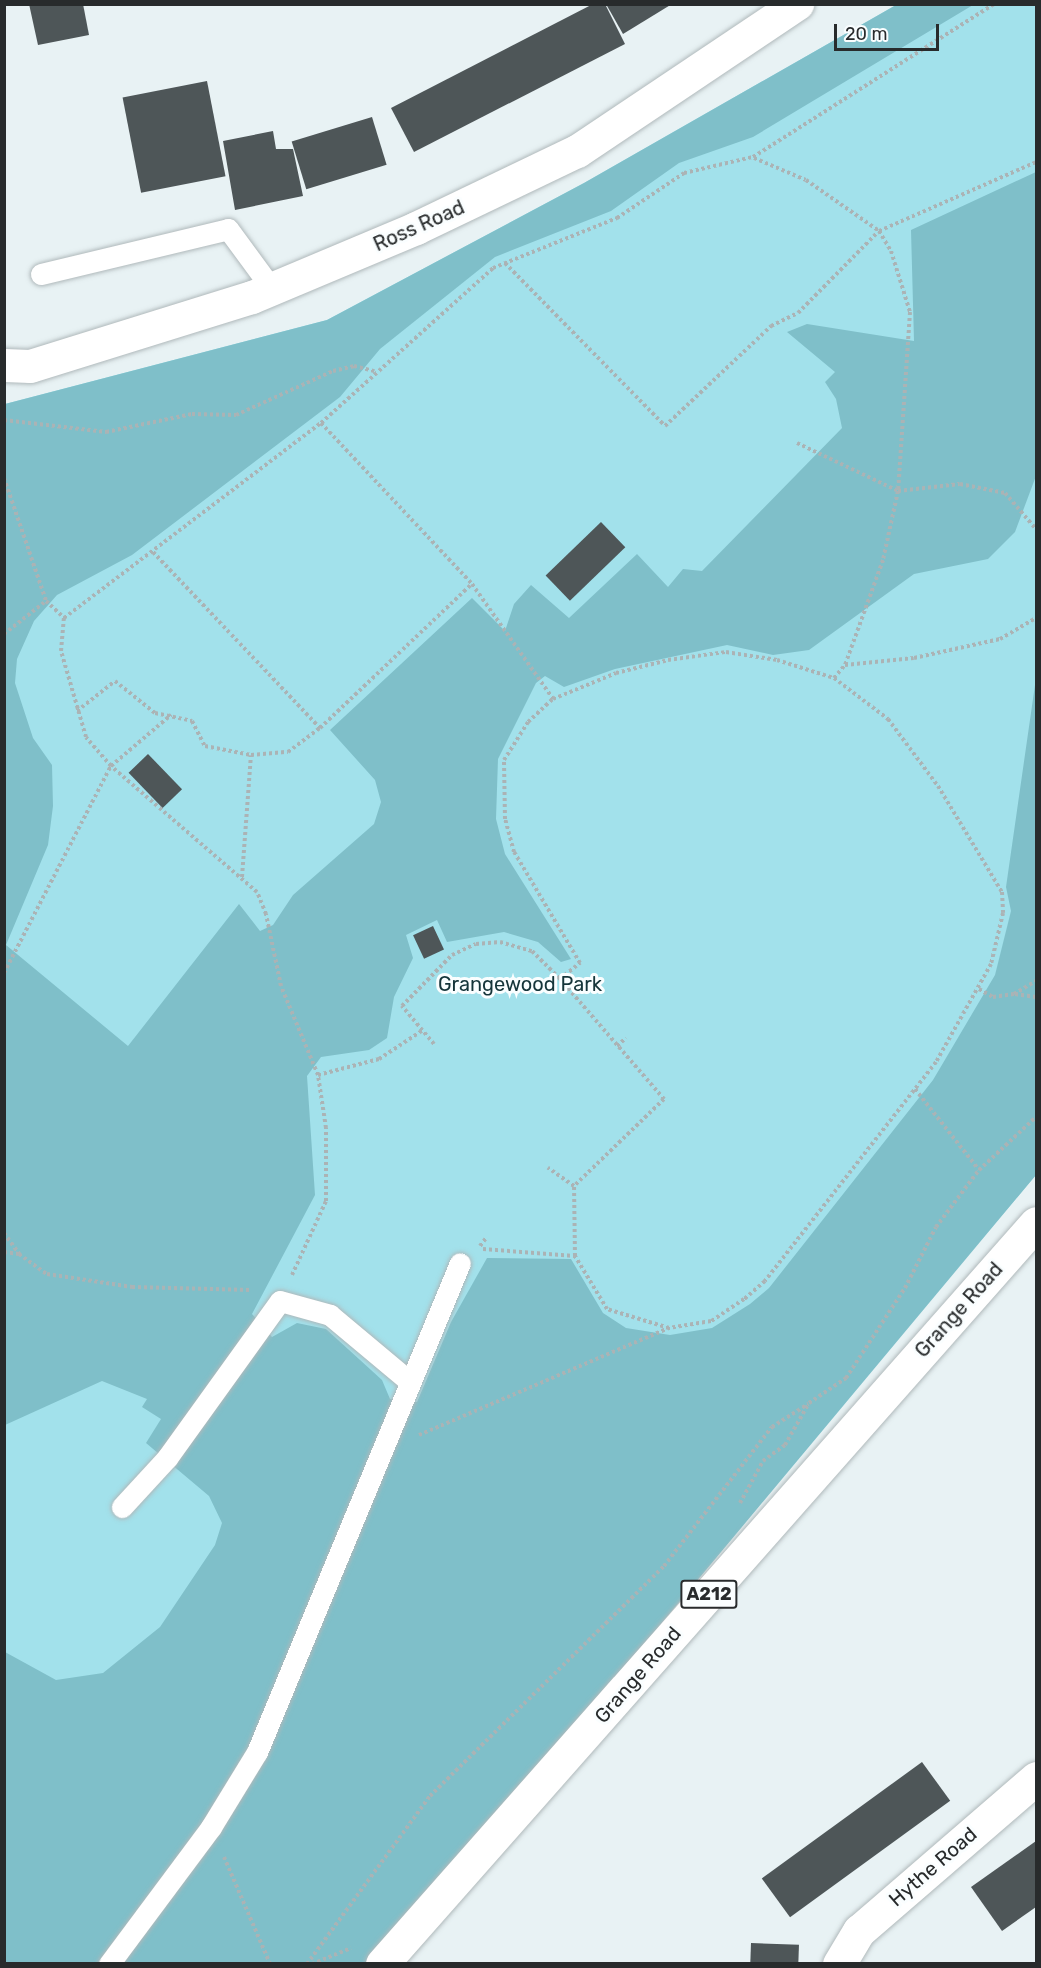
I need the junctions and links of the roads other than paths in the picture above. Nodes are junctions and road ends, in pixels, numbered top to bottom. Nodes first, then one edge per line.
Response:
1 (797, 4) edge
2 (41, 274) dead end
3 (272, 289) junction
4 (4, 366) edge
5 (1036, 1224) edge
6 (460, 1263) road end
7 (410, 1382) junction
8 (122, 1507) dead end
9 (1036, 1778) edge
10 (373, 1953) edge
11 (109, 1964) edge
12 (838, 1964) edge

1 - 3 street, Ross Road
2 - 3 lane
3 - 4 street, Ross Road
5 - 10 street, Grange Road / A212
6 - 7 lane
7 - 8 lane
7 - 11 lane
9 - 12 street, Hythe Road

